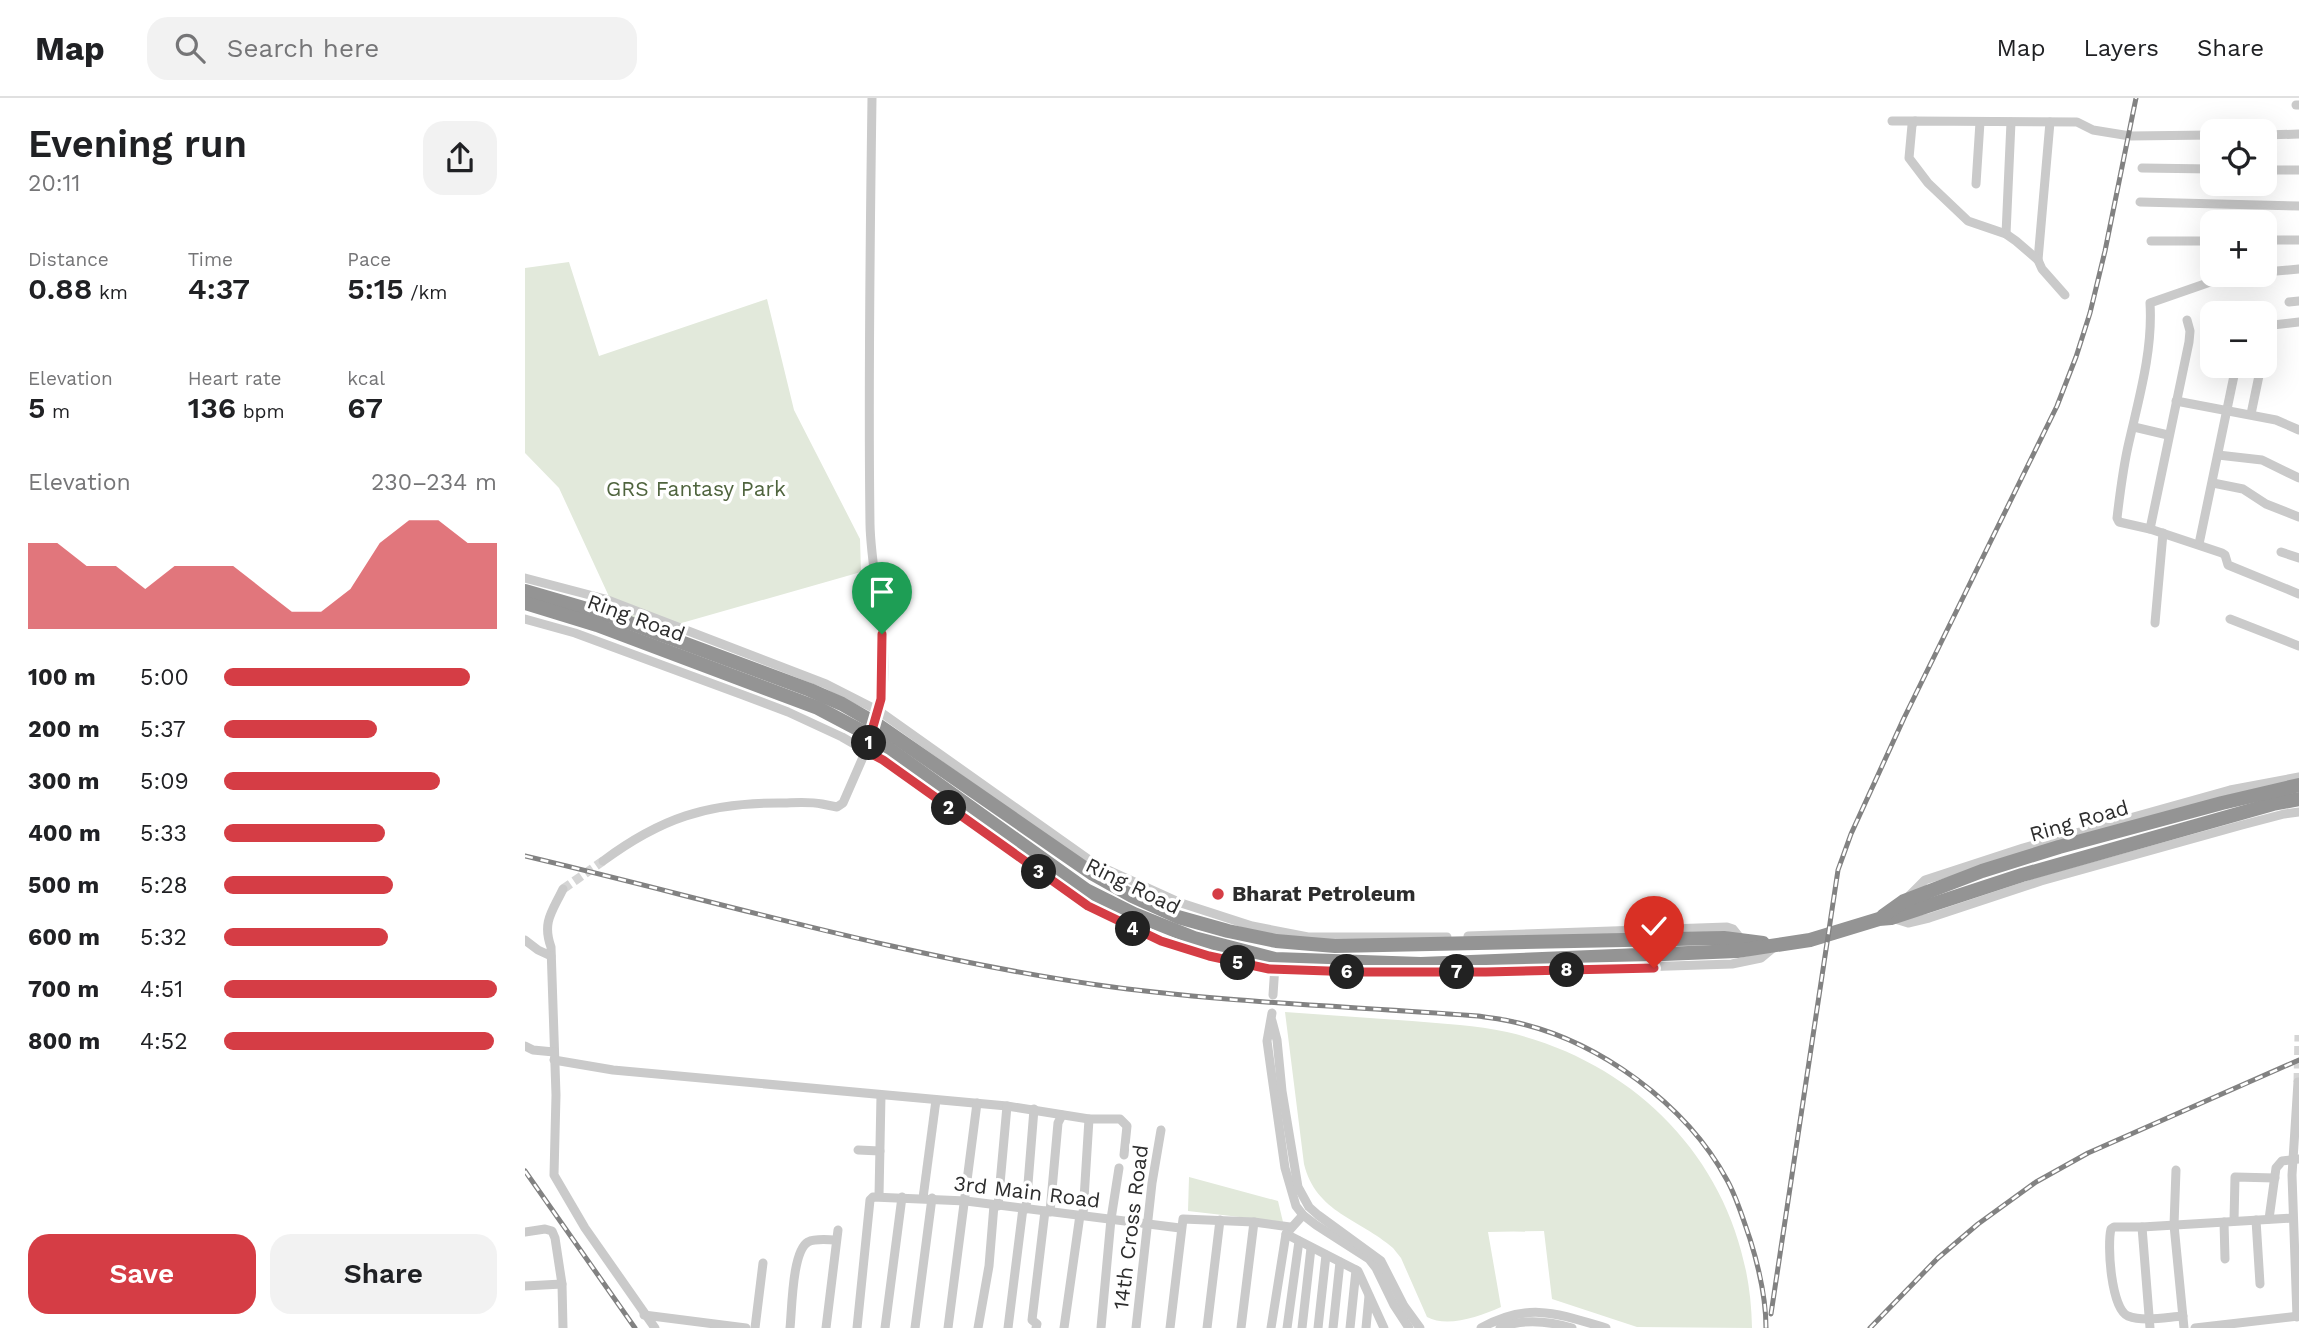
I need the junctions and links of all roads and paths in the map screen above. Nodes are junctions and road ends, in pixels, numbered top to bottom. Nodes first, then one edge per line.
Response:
1 (872, 98) edge
2 (1892, 121) dead end
3 (1915, 121) junction
4 (1980, 122) junction
5 (2011, 122) junction
6 (2050, 122) junction
7 (2299, 134) edge
8 (2200, 135) edge
9 (2277, 135) edge
10 (2142, 168) dead end
11 (2200, 169) edge
12 (2277, 170) edge
13 (2299, 170) edge
14 (1976, 184) dead end
15 (2140, 202) dead end
16 (2299, 206) edge
17 (2005, 234) junction
18 (2277, 240) edge
19 (2299, 240) edge
20 (2151, 241) dead end
21 (2200, 241) edge
22 (2038, 260) junction
23 (2299, 269) edge
24 (2277, 271) edge
25 (2200, 286) edge
26 (2065, 295) dead end
27 (2187, 320) dead end
28 (2299, 322) edge
29 (2277, 324) edge
30 (2233, 378) edge
31 (2258, 378) edge
32 (2176, 401) junction
33 (2226, 412) junction
34 (2251, 414) junction
35 (2134, 427) junction
36 (2299, 430) edge
37 (2168, 435) junction
38 (2218, 455) junction
39 (2299, 478) edge
40 (2213, 483) junction
41 (2299, 517) edge
42 (2150, 529) junction
43 (2163, 533) junction
44 (2199, 544) junction
45 (2281, 552) dead end
46 (2299, 558) edge
47 (525, 578) edge
48 (525, 591) edge
49 (2299, 594) edge
50 (525, 603) edge
51 (2230, 619) dead end
52 (525, 620) edge
53 (2155, 623) dead end
54 (2299, 646) edge
55 (875, 723) junction
56 (866, 751) junction
57 (2299, 776) edge
58 (2299, 785) edge
59 (2299, 799) edge
60 (2299, 812) edge
61 (603, 860) tunnel mouth
62 (563, 889) tunnel mouth
63 (1904, 901) junction
64 (1885, 918) junction
65 (525, 940) edge
66 (1782, 944) junction
67 (551, 956) junction
68 (1275, 964) junction
69 (1273, 995) dead end
70 (525, 1046) edge
71 (554, 1056) junction
72 (2298, 1082) edge
73 (881, 1095) junction
74 (936, 1100) junction
75 (977, 1103) junction
76 (1007, 1106) junction
77 (1034, 1109) junction
78 (1062, 1115) junction
79 (1089, 1119) junction
80 (2297, 1125) edge
81 (1161, 1130) dead end
82 (858, 1150) dead end
83 (880, 1151) junction
84 (1124, 1154) dead end
85 (2296, 1159) edge
86 (1119, 1168) dead end
87 (2176, 1170) dead end
88 (2275, 1178) junction
89 (2296, 1192) edge
90 (902, 1197) junction
91 (875, 1198) junction
92 (927, 1198) junction
93 (966, 1201) junction
94 (996, 1205) junction
95 (1025, 1208) junction
96 (1048, 1212) junction
97 (1081, 1215) junction
98 (1303, 1215) junction
99 (1111, 1219) junction
100 (2269, 1219) junction
101 (1220, 1220) junction
102 (2256, 1220) junction
103 (2234, 1221) junction
104 (1254, 1222) junction
105 (2224, 1222) junction
106 (1147, 1223) junction
107 (2295, 1223) edge
108 (2175, 1225) junction
109 (2142, 1227) junction
110 (1181, 1228) junction
111 (1288, 1230) junction
112 (525, 1233) edge
113 (1299, 1241) junction
114 (1311, 1248) junction
115 (1326, 1255) junction
116 (2225, 1259) dead end
117 (1340, 1262) junction
118 (763, 1263) dead end
119 (1356, 1270) junction
120 (562, 1284) junction
121 (2260, 1284) dead end
122 (525, 1286) edge
123 (1370, 1294) junction
124 (644, 1315) junction
125 (2183, 1316) junction
126 (2298, 1317) edge
127 (2149, 1323) edge
128 (2280, 1324) edge
129 (1533, 1325) edge
130 (1382, 1326) edge
131 (2249, 1326) edge
132 (716, 1327) edge
133 (563, 1328) edge
134 (655, 1328) edge
135 (746, 1328) edge
136 (755, 1328) edge
137 (790, 1328) edge
138 (826, 1328) edge
139 (857, 1328) edge
140 (885, 1328) edge
141 (915, 1328) edge
142 (949, 1328) edge
143 (978, 1328) edge
144 (1008, 1328) edge
145 (1036, 1328) edge
146 (1064, 1328) edge
147 (1101, 1328) edge
148 (1136, 1328) edge
149 (1170, 1328) edge
150 (1207, 1328) edge
151 (1241, 1328) edge
152 (1271, 1328) edge
153 (1287, 1328) edge
154 (1302, 1328) edge
155 (1318, 1328) edge
156 (1333, 1328) edge
157 (1350, 1328) edge
158 (1366, 1328) edge
159 (1409, 1328) edge
160 (1420, 1328) edge
161 (1481, 1328) edge
162 (1500, 1328) edge
163 (1569, 1328) edge
164 (1606, 1328) edge
165 (2184, 1328) edge
166 (2195, 1328) edge

1 - 55 street
2 - 3 street
3 - 4 street
3 - 17 street
4 - 5 street
4 - 14 street
5 - 6 street
5 - 17 street
6 - 8 street
6 - 22 street
7 - 9 street
10 - 11 street
12 - 13 street
15 - 16 street
17 - 22 street
18 - 19 street
20 - 21 street
22 - 26 street
23 - 24 street
25 - 35 street
27 - 32 street
28 - 29 street
30 - 33 street
31 - 34 street
32 - 33 street
32 - 37 street
33 - 34 street
33 - 38 street
34 - 36 street
35 - 37 street
35 - 42 street
37 - 42 street
38 - 39 street
38 - 40 street
40 - 41 street
40 - 44 street
42 - 43 street
43 - 44 street
43 - 53 street
44 - 49 street
45 - 46 street
47 - 55 street
48 - 55 highway, Ring Road
50 - 55 highway, Ring Road
51 - 54 street
52 - 56 street
55 - 56 street
55 - 66 highway, Ring Road
55 - 68 highway, Ring Road
56 - 61 street
56 - 68 street
57 - 63 street
58 - 63 highway, Ring Road
59 - 64 highway, Ring Road
60 - 64 street
62 - 67 street
63 - 64 highway, Ring Road
64 - 66 highway, Ring Road
65 - 67 street
66 - 68 highway, Ring Road
67 - 71 street
68 - 69 street
70 - 71 street
71 - 73 street
71 - 124 street
72 - 80 street
73 - 74 street
73 - 83 street
74 - 75 street
74 - 92 street
75 - 76 street
75 - 93 street
76 - 77 street
76 - 94 street
77 - 78 street
77 - 95 street
78 - 79 street
78 - 96 street
79 - 84 street
79 - 97 street
80 - 85 street
81 - 106 street, 14th Cross Road
82 - 83 street
83 - 91 street
85 - 88 street
85 - 89 street
86 - 99 street
87 - 108 street
88 - 100 street
88 - 103 street
89 - 107 street
90 - 91 street, 3rd Main Road
90 - 92 street, 3rd Main Road
90 - 140 street
91 - 139 street
92 - 93 street, 3rd Main Road
92 - 141 street
93 - 94 street, 3rd Main Road
93 - 142 street
94 - 95 street, 3rd Main Road
94 - 143 street
95 - 96 street, 3rd Main Road
95 - 144 street
96 - 97 street, 3rd Main Road
96 - 145 street
97 - 99 street, 3rd Main Road
97 - 146 street
98 - 111 street
98 - 159 street
98 - 160 street
99 - 106 street, 3rd Main Road
99 - 147 street
100 - 102 street
100 - 107 street
101 - 104 street
101 - 110 street
101 - 150 street
102 - 103 street
102 - 121 street
103 - 105 street
104 - 111 street
104 - 151 street
105 - 108 street
105 - 116 street
106 - 110 street, 3rd Main Road
106 - 148 street, 14th Cross Road
107 - 126 street
108 - 109 street
108 - 125 street
109 - 127 street
109 - 127 street
110 - 149 street
111 - 113 street
111 - 152 street
112 - 120 street
113 - 114 street
113 - 153 street
114 - 115 street
114 - 154 street
115 - 117 street
115 - 155 street
117 - 119 street
117 - 156 street
118 - 136 street
119 - 123 street
119 - 157 street
120 - 122 street
120 - 133 street
123 - 130 street
123 - 158 street
124 - 132 street
124 - 134 street
125 - 127 street
125 - 165 street
126 - 128 street
128 - 131 street
129 - 162 street
129 - 163 street
131 - 166 street
132 - 135 street
137 - 138 street
161 - 164 street

